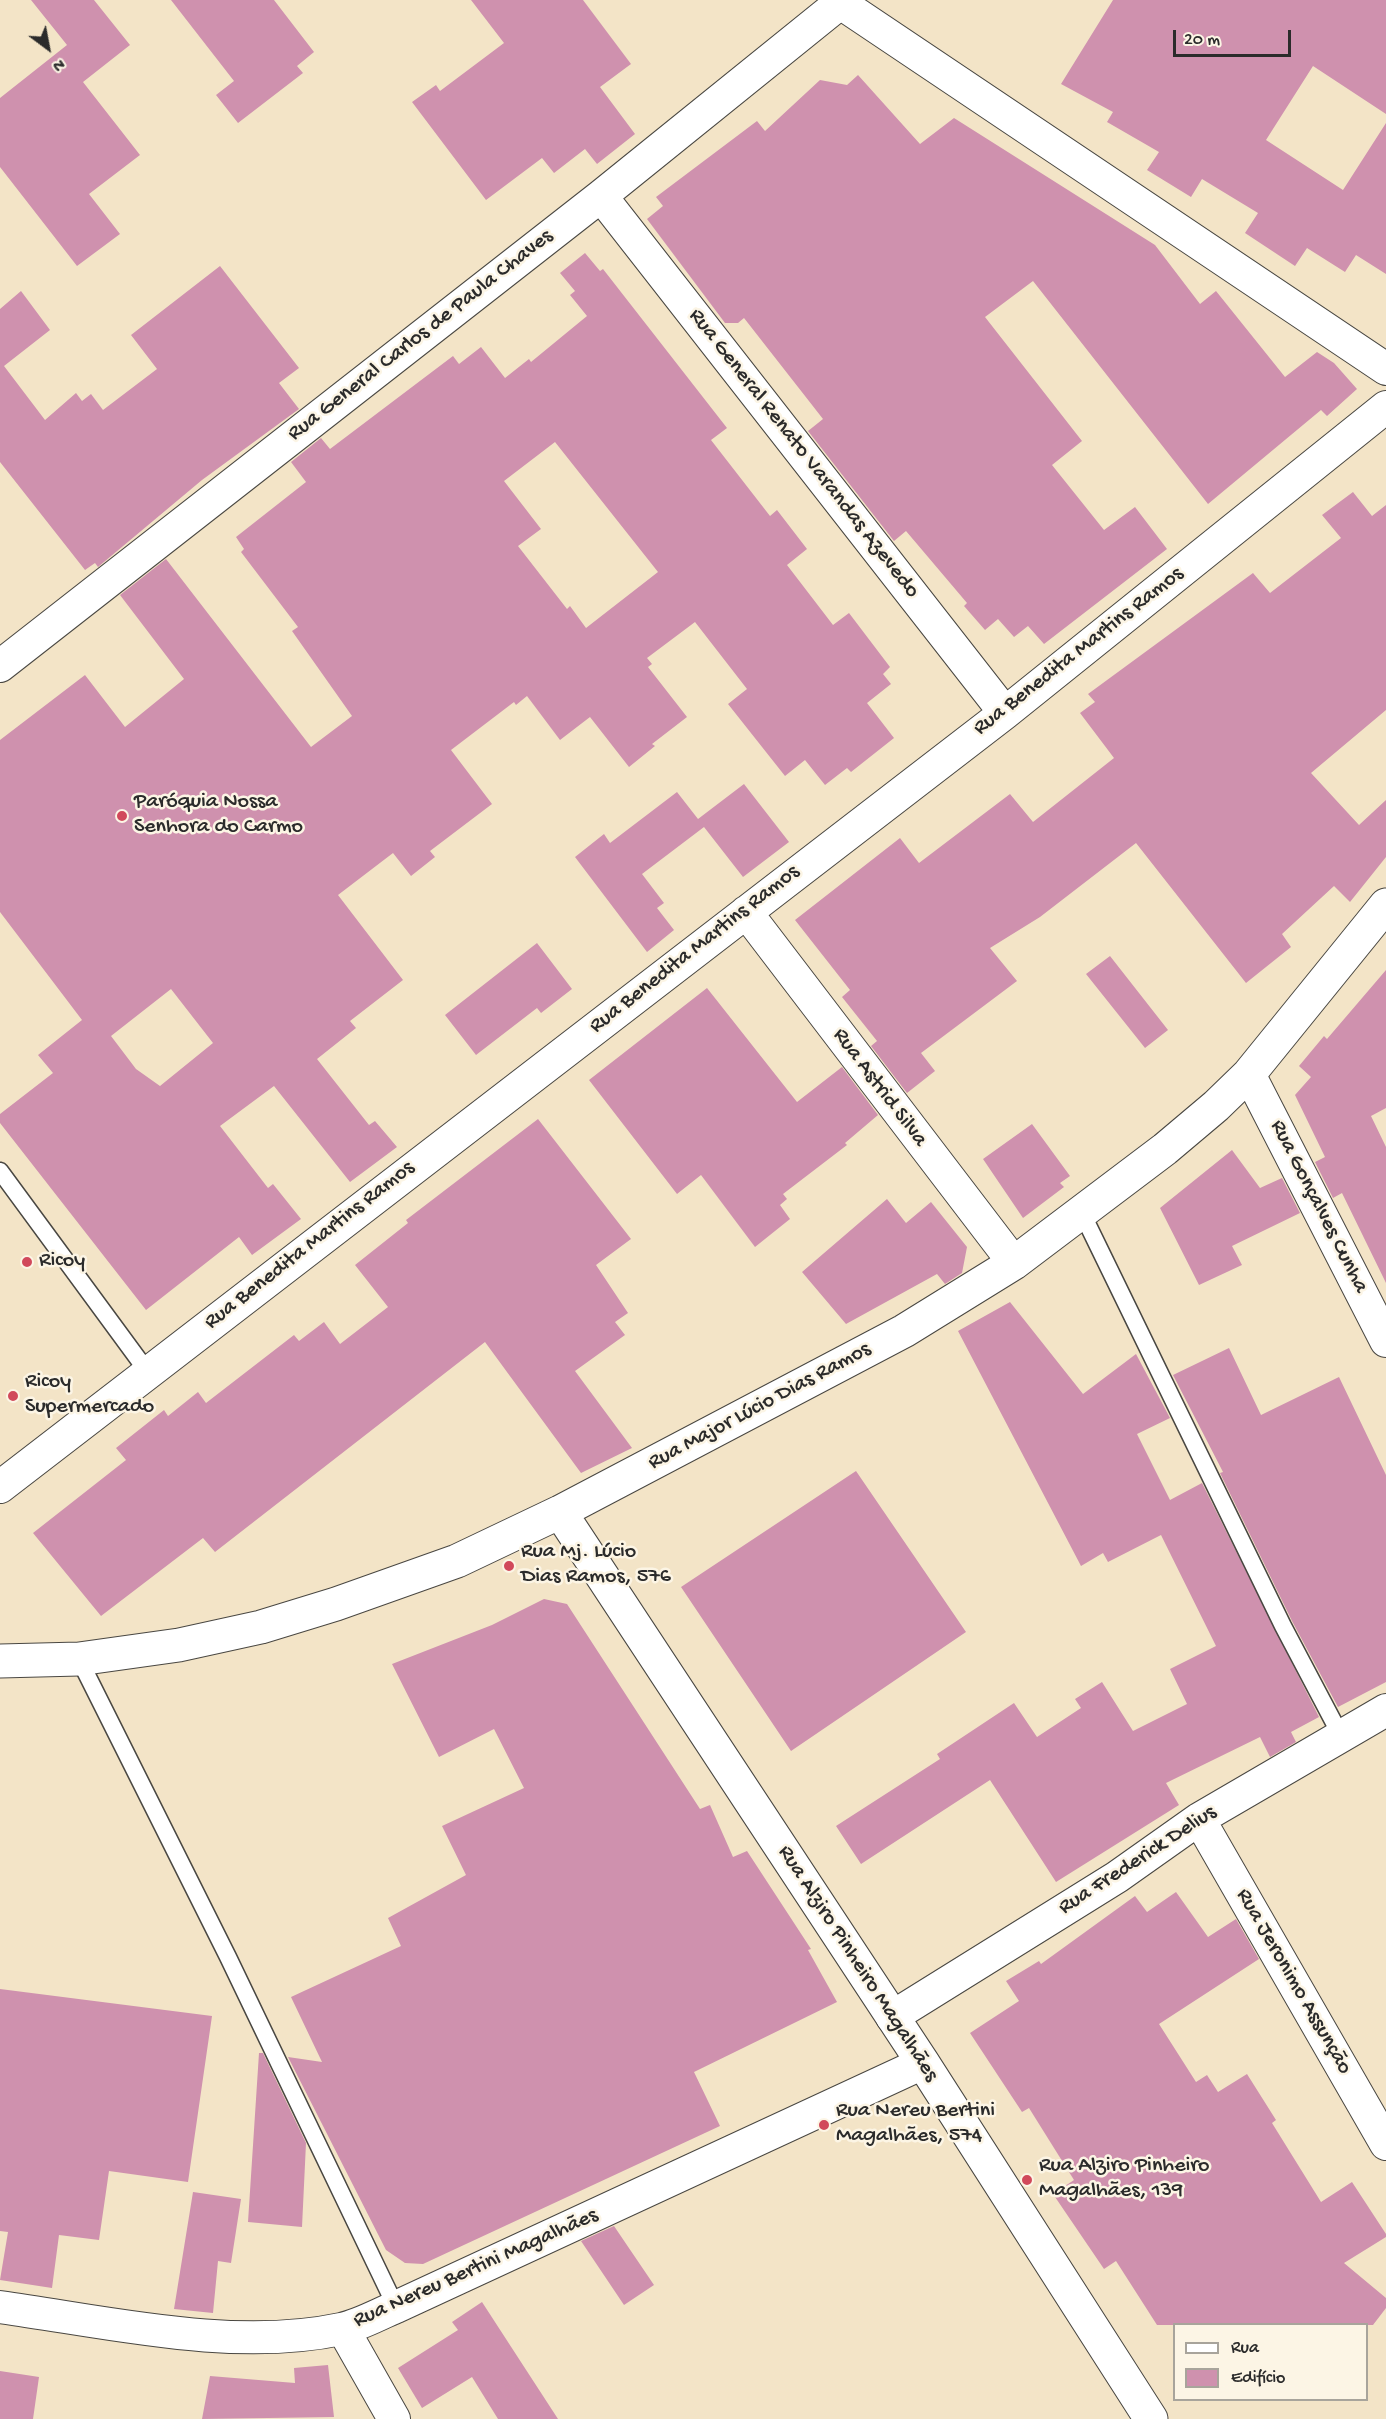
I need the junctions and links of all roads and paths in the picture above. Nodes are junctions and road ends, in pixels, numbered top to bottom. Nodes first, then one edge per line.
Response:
1 (838, 2) edge
2 (601, 196) junction
3 (1386, 369) edge
4 (1386, 407) edge
5 (0, 666) edge
6 (1005, 712) junction
7 (1386, 905) edge
8 (746, 912) junction
9 (1249, 1074) junction
10 (0, 1171) edge
11 (1082, 1213) junction
12 (1014, 1263) junction
13 (1386, 1341) edge
14 (147, 1371) junction
15 (0, 1487) edge
16 (560, 1512) junction
17 (79, 1659) junction
18 (0, 1661) edge
19 (1386, 1710) edge
20 (1341, 1736) junction
21 (1199, 1820) junction
22 (892, 2017) junction
23 (923, 2063) junction
24 (1386, 2144) edge
25 (0, 2307) edge
26 (396, 2307) junction
27 (343, 2329) junction
28 (394, 2419) edge
29 (1151, 2419) edge

1 - 2 street, Rua General Carlos de Paula Chaves
1 - 3 street
2 - 5 street, Rua General Carlos de Paula Chaves
2 - 6 street, Rua General Renato Varandas Azevedo
4 - 6 street, Rua Benedita Martins Ramos
6 - 8 street, Rua Benedita Martins Ramos
7 - 9 main road, Rua Major Lúcio Dias Ramos
8 - 12 street, Rua Astrid Silva
8 - 14 street, Rua Benedita Martins Ramos
9 - 11 main road, Rua Major Lúcio Dias Ramos
9 - 13 street, Rua Gonçalves Cunha
10 - 14 lane
11 - 12 main road, Rua Major Lúcio Dias Ramos
11 - 20 lane
12 - 16 main road, Rua Major Lúcio Dias Ramos
14 - 15 street, Rua Benedita Martins Ramos
16 - 17 main road, Rua Major Lúcio Dias Ramos
16 - 22 main road, Rua Alziro Pinheiro Magalhães
17 - 18 main road, Rua Major Lúcio Dias Ramos
17 - 26 lane
19 - 20 street, Rua Frederick Delius
20 - 21 street, Rua Frederick Delius
21 - 22 street, Rua Frederick Delius
21 - 24 street, Rua Jeronimo Assunção
22 - 23 main road, Rua Alziro Pinheiro Magalhães
23 - 26 street, Rua Nereu Bertini Magalhães
23 - 29 main road, Rua Alziro Pinheiro Magalhães
25 - 27 street, Rua Nereu Bertini Magalhães
26 - 27 street, Rua Nereu Bertini Magalhães
27 - 28 street

